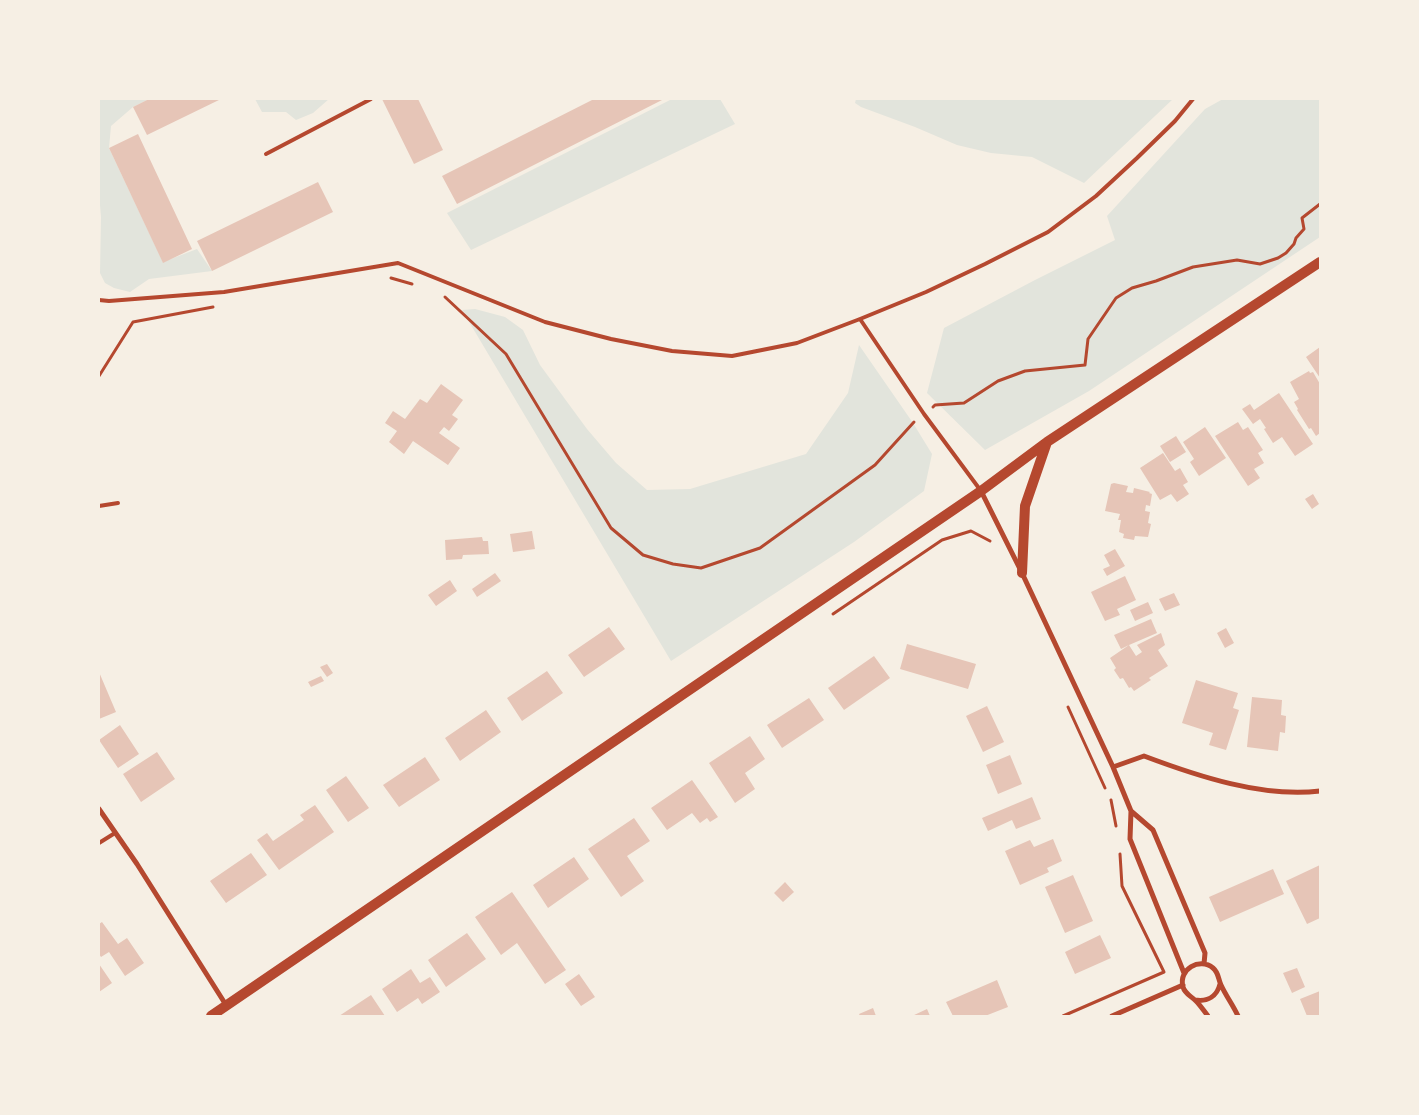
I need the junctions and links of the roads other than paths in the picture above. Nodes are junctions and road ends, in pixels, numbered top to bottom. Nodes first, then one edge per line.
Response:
1 (371, 99) edge
2 (1193, 99) edge
3 (266, 154) dead end
4 (1320, 262) edge
5 (99, 300) edge
6 (860, 319) junction
7 (1046, 442) junction
8 (981, 491) junction
9 (118, 503) dead end
10 (99, 506) edge
11 (1022, 573) junction
12 (1113, 767) junction
13 (1320, 790) edge
14 (99, 809) edge
15 (1131, 811) junction
16 (115, 833) junction
17 (99, 843) edge
18 (1204, 964) junction
19 (1184, 973) junction
20 (1220, 983) junction
21 (1182, 984) junction
22 (1195, 1000) junction
23 (226, 1006) junction
24 (212, 1016) edge
25 (1112, 1016) edge
26 (1208, 1016) edge
27 (1238, 1016) edge

1 - 3 lane
2 - 6 lane
4 - 7 main road
5 - 6 lane
6 - 8 lane
7 - 8 main road
7 - 11 main road
8 - 11 street
8 - 23 main road
9 - 10 lane
11 - 12 street
12 - 13 street
12 - 15 street
14 - 16 street
15 - 18 street
15 - 19 street
16 - 17 lane
16 - 23 street
18 - 19 street
18 - 20 street
19 - 21 street
20 - 22 street
20 - 27 street
21 - 22 street
21 - 25 street
22 - 26 street
23 - 24 main road

